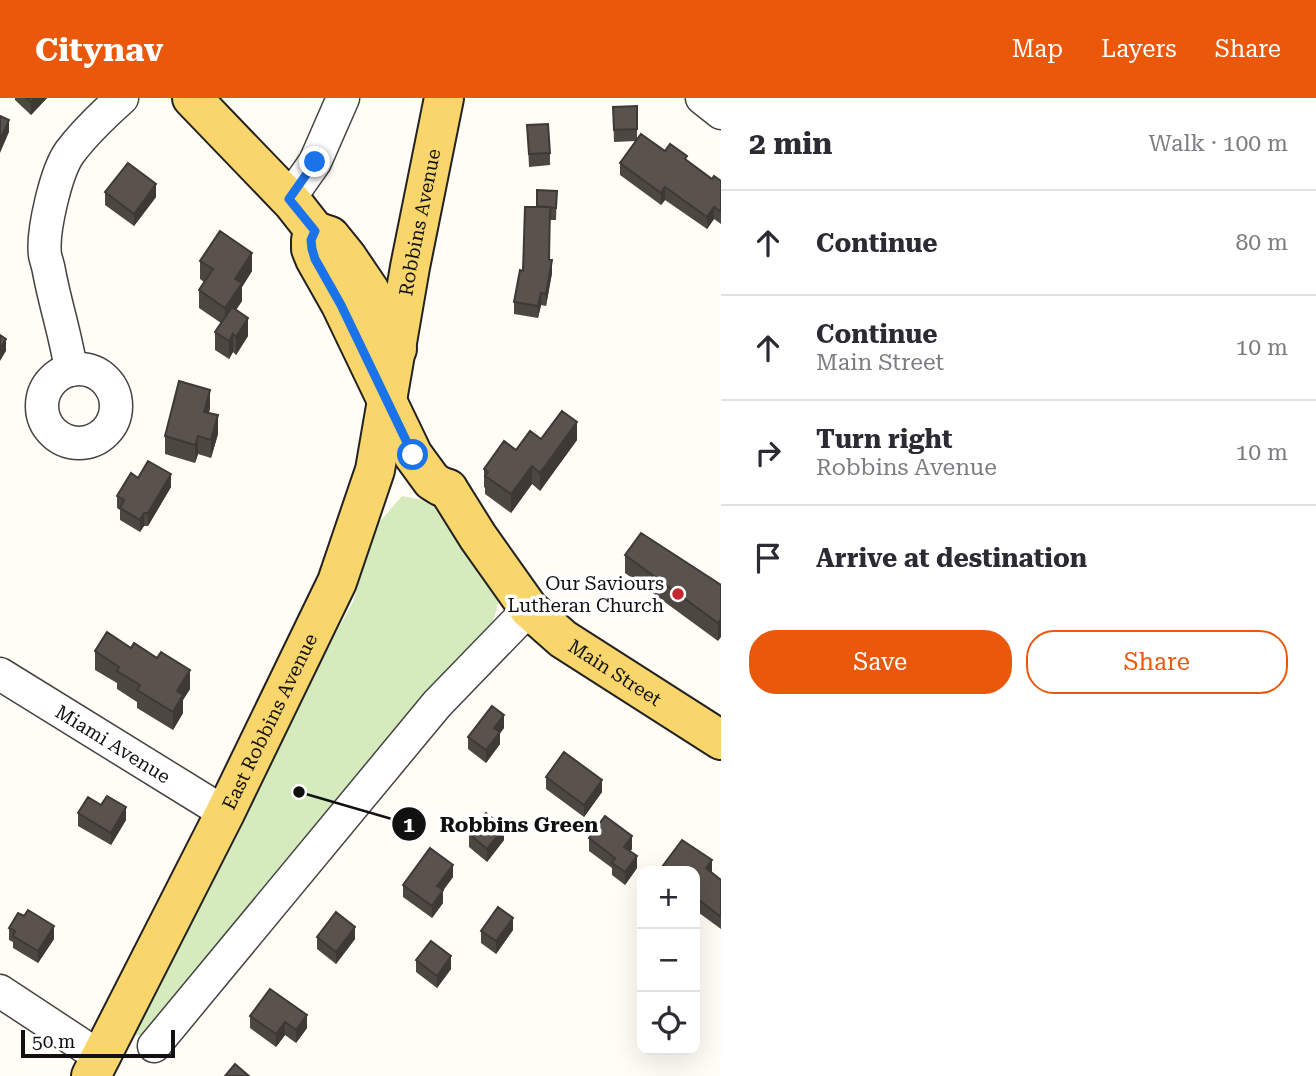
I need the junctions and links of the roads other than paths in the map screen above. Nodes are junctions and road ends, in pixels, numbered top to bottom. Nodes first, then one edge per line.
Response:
1 (121, 98) edge
2 (192, 98) edge
3 (343, 98) edge
4 (444, 98) edge
5 (702, 98) edge
6 (721, 113) edge
7 (289, 199) junction
8 (315, 231) junction
9 (396, 347) junction
10 (71, 370) dead end
11 (387, 400) junction
12 (448, 489) junction
13 (529, 609) junction
14 (0, 674) edge
15 (721, 740) edge
16 (225, 813) junction
17 (0, 991) edge
18 (154, 1046) dead end
19 (95, 1067) edge

1 - 10 street
2 - 7 main road
3 - 7 street
4 - 9 main road, Robbins Avenue
5 - 6 street
7 - 8 main road
8 - 9 main road
8 - 11 main road
9 - 11 main road, East Robbins Avenue
9 - 12 main road
11 - 12 main road
11 - 16 main road, East Robbins Avenue
12 - 13 main road, Main Street
13 - 15 main road, Main Street
13 - 18 street
14 - 16 street, Miami Avenue
16 - 19 main road, East Robbins Avenue
17 - 19 street

